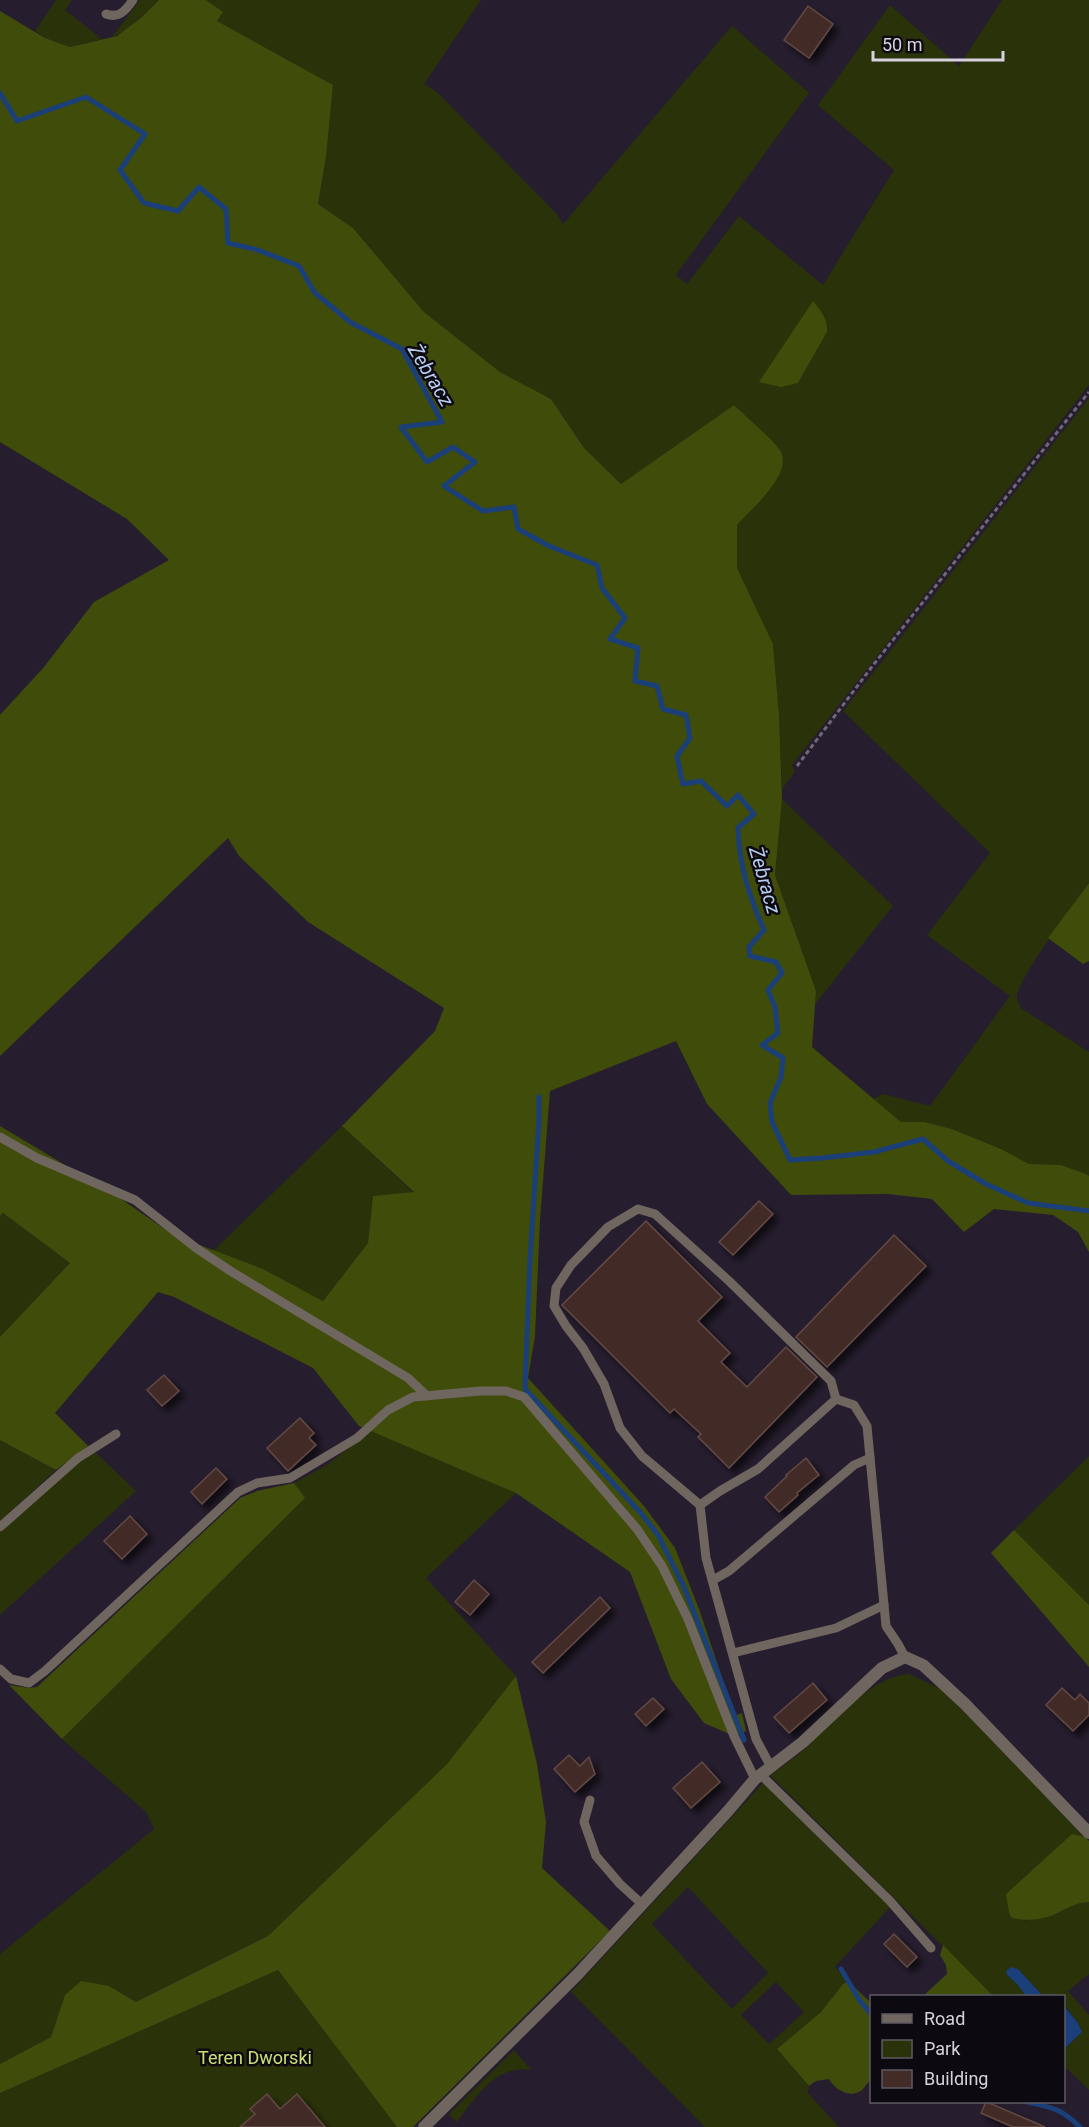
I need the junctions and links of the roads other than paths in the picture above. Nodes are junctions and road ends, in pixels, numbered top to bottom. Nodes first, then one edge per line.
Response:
1 (133, 0) edge
2 (106, 14) dead end
3 (0, 1137) edge
4 (427, 1396) junction
5 (836, 1399) junction
6 (116, 1434) dead end
7 (870, 1458) junction
8 (700, 1505) junction
9 (0, 1527) edge
10 (713, 1580) junction
11 (884, 1605) junction
12 (733, 1653) junction
13 (905, 1657) junction
14 (0, 1669) edge
15 (771, 1767) junction
16 (758, 1777) junction
17 (590, 1800) dead end
18 (1089, 1833) edge
19 (643, 1905) junction
20 (931, 1948) dead end
21 (424, 2127) edge

1 - 2 lane
3 - 4 lane
4 - 14 lane
4 - 16 lane
5 - 7 lane
5 - 8 lane
5 - 8 lane
6 - 9 lane
7 - 10 lane
7 - 11 lane
8 - 10 lane
10 - 12 lane
11 - 12 lane
11 - 13 lane
12 - 15 lane
13 - 15 street
13 - 18 street
15 - 16 street
16 - 19 street
16 - 20 lane
17 - 19 lane
19 - 21 street

